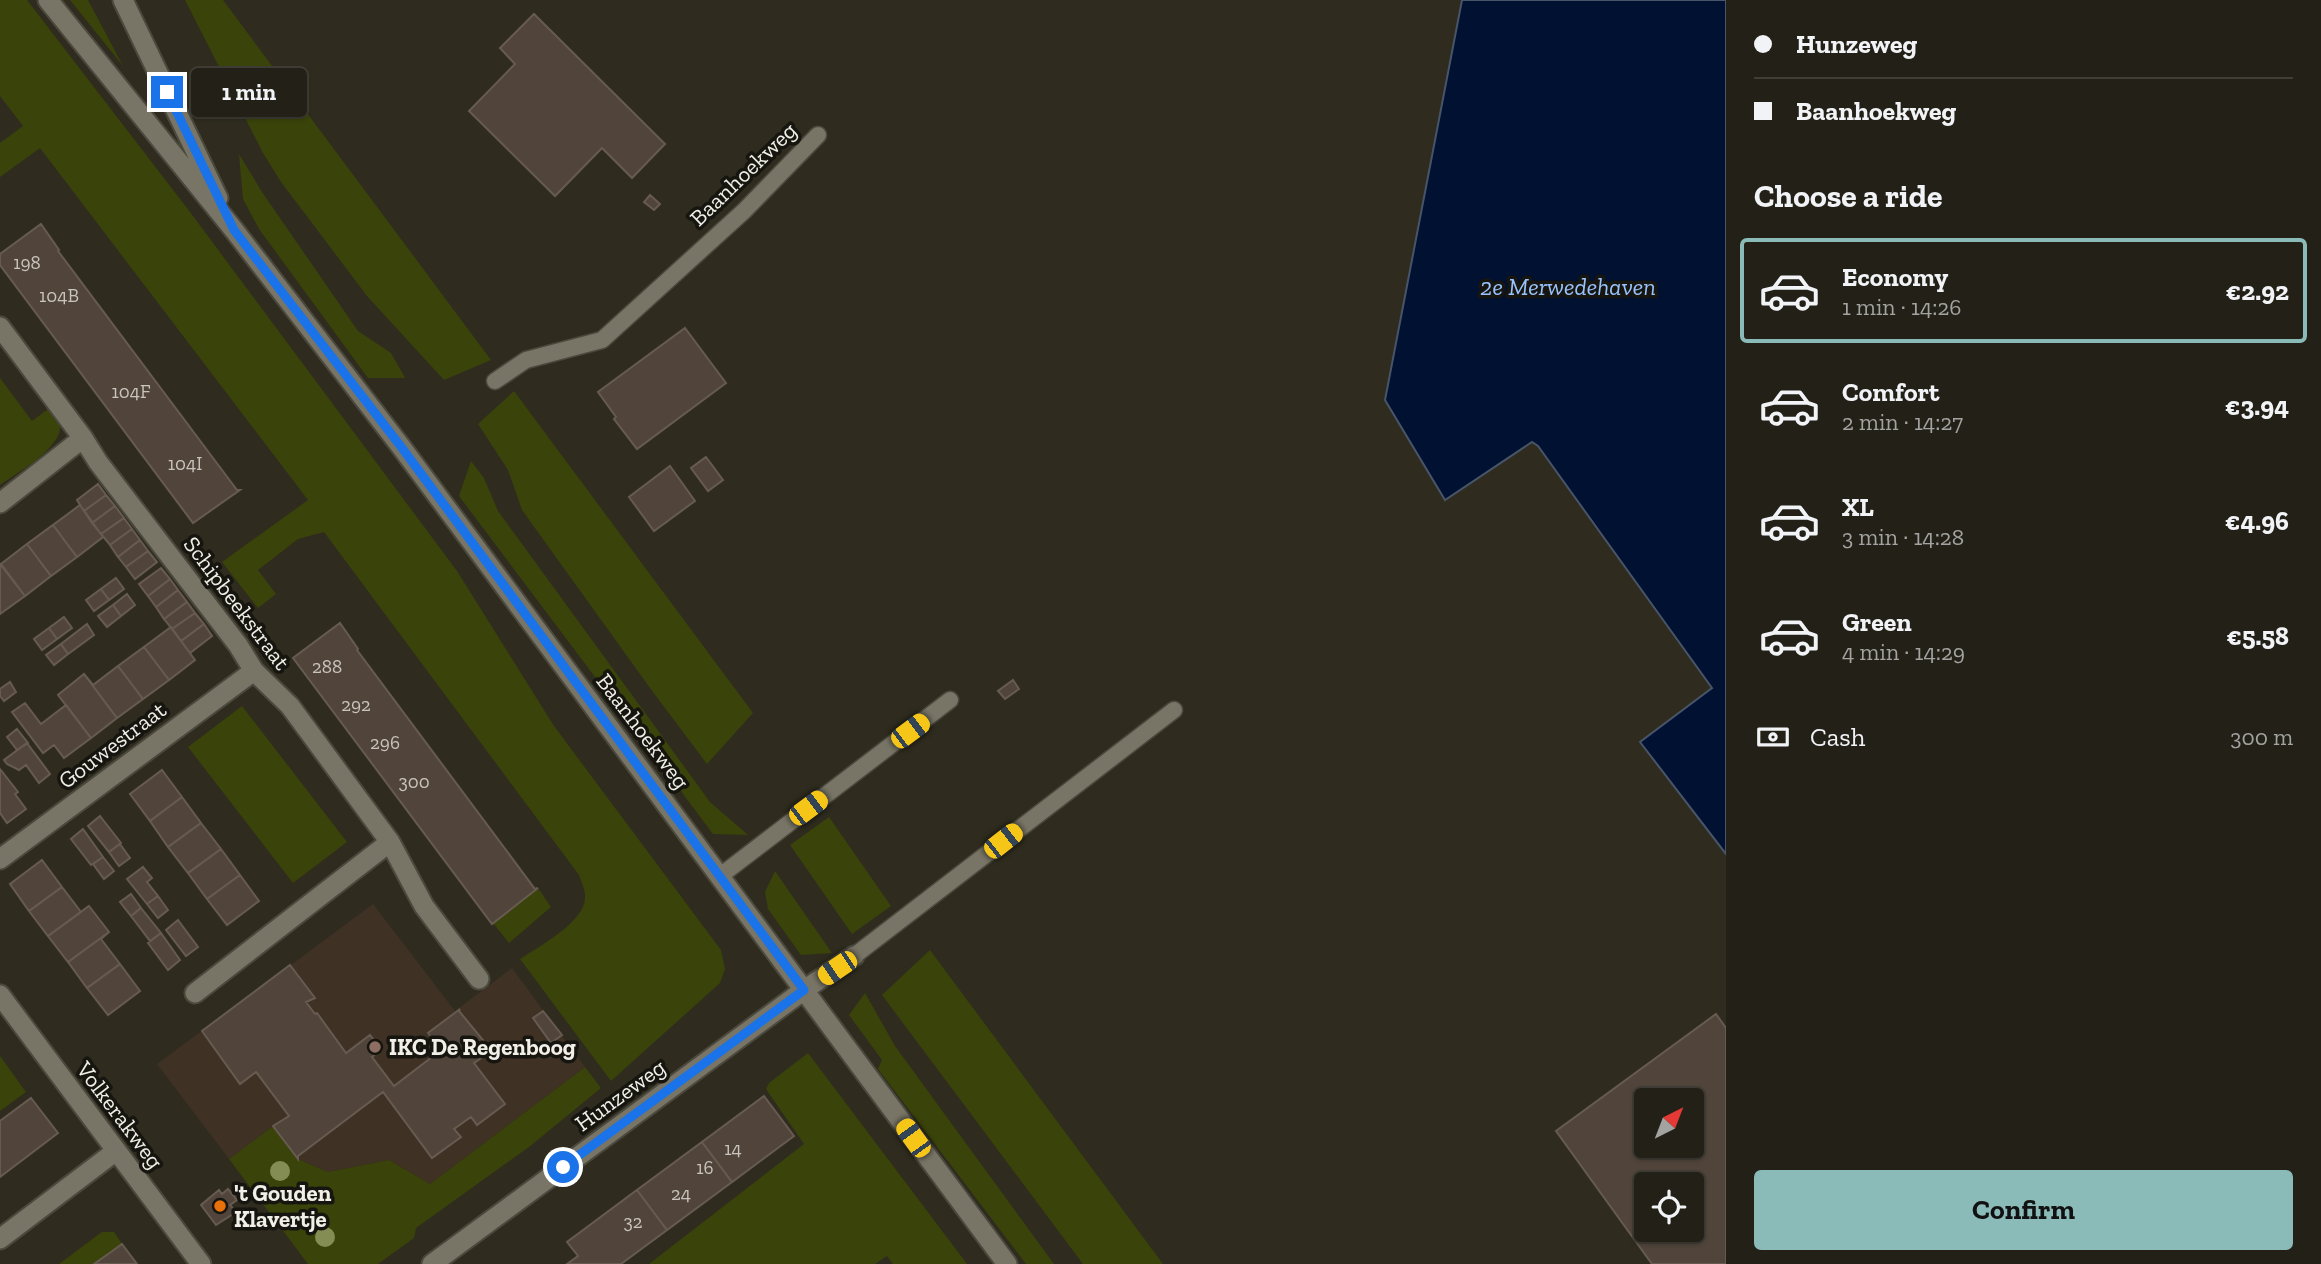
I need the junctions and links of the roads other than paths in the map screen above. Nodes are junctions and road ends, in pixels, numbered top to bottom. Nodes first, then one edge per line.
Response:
1 (48, 0) edge
2 (122, 0) edge
3 (818, 135) dead end
4 (234, 230) junction
5 (0, 327) edge
6 (495, 381) dead end
7 (83, 438) junction
8 (0, 503) edge
9 (254, 671) junction
10 (950, 701) dead end
11 (1174, 710) dead end
12 (390, 842) junction
13 (0, 859) edge
14 (720, 877) junction
15 (854, 956) joint
16 (479, 979) dead end
17 (804, 990) junction
18 (195, 993) dead end
19 (0, 995) edge
20 (116, 1151) junction
21 (0, 1239) edge
22 (201, 1264) edge
23 (432, 1264) edge
24 (1007, 1264) edge

1 - 4 street, Baanhoekweg
2 - 4 street, Baanhoekweg
3 - 6 lane, Baanhoekweg
4 - 14 street, Baanhoekweg
5 - 7 street, Schipbeekstraat
7 - 8 street
7 - 9 street, Schipbeekstraat
9 - 12 street, Schipbeekstraat
9 - 13 street, Gouwestraat
10 - 14 lane
11 - 15 lane
12 - 16 street, Schipbeekstraat
12 - 18 street
14 - 17 street, Baanhoekweg
15 - 17 street, Hunzeweg
17 - 23 street, Hunzeweg
17 - 24 street, Baanhoekweg
19 - 20 street, Volkerakweg
20 - 21 street
20 - 22 street, Volkerakweg

